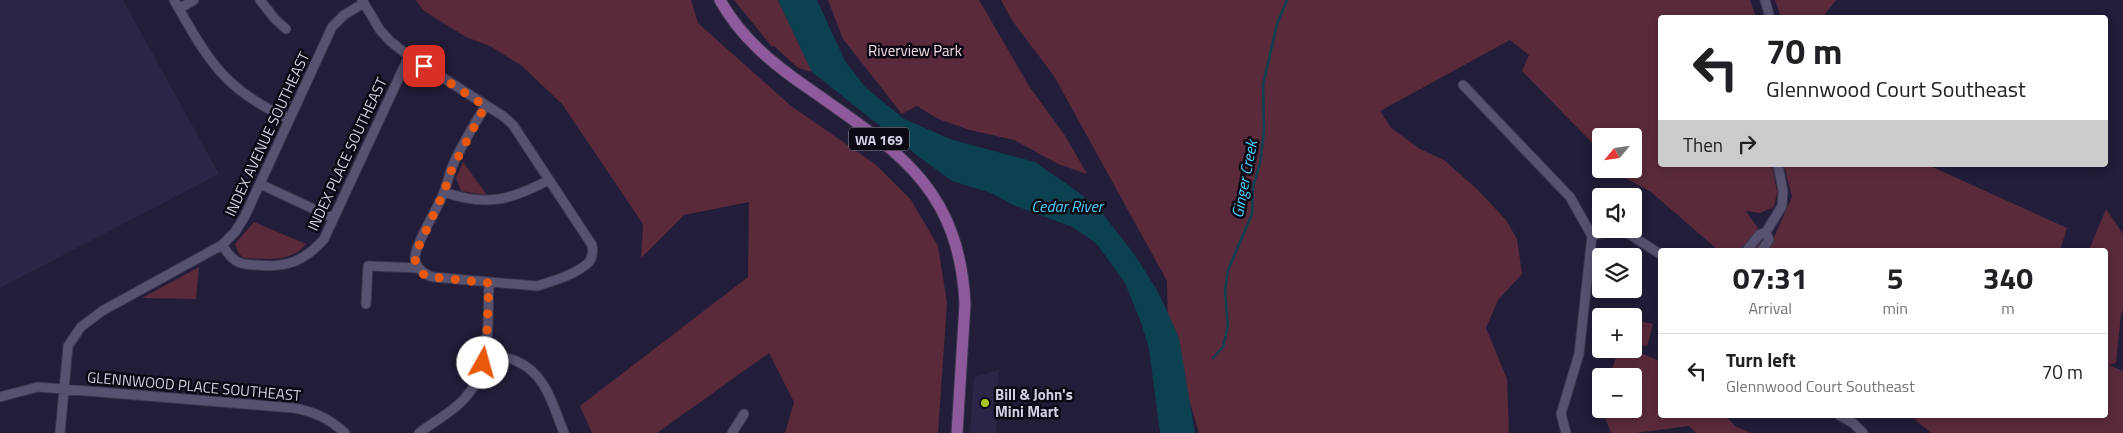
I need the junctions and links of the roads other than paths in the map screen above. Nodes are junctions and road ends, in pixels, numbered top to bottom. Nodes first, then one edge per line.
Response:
1 (174, 0) edge
2 (194, 0) edge
3 (260, 0) edge
4 (720, 0) edge
5 (1764, 0) edge
6 (363, 1) edge
7 (179, 9) junction
8 (1769, 15) edge
9 (286, 29) dead end
10 (409, 56) junction
11 (1463, 85) dead end
12 (485, 106) junction
13 (289, 119) junction
14 (1778, 167) edge
15 (549, 180) junction
16 (260, 184) junction
17 (444, 192) junction
18 (333, 218) junction
19 (1766, 232) junction
20 (1592, 236) joint
21 (1635, 238) edge
22 (222, 245) junction
23 (1749, 248) edge
24 (1763, 248) edge
25 (1658, 253) edge
26 (419, 268) junction
27 (489, 283) junction
28 (366, 304) dead end
29 (486, 353) junction
30 (63, 389) junction
31 (0, 398) edge
32 (744, 414) dead end
33 (1845, 418) edge
34 (60, 433) edge
35 (345, 433) edge
36 (419, 433) edge
37 (564, 433) edge
38 (732, 433) edge
39 (957, 433) edge
40 (1566, 433) edge
41 (1863, 433) edge

1 - 7 street
2 - 7 street
3 - 9 street
4 - 39 main road, WA 169
5 - 8 street
6 - 10 street
6 - 13 street, INDEX AVENUE SOUTHEAST
7 - 13 street
10 - 12 street
10 - 18 street, INDEX PLACE SOUTHEAST
11 - 20 street
12 - 15 street
12 - 17 street
13 - 16 street, INDEX AVENUE SOUTHEAST
14 - 19 street
15 - 17 street
15 - 27 street
16 - 18 street
16 - 22 street, INDEX AVENUE SOUTHEAST
17 - 26 street
18 - 22 street, INDEX PLACE SOUTHEAST
19 - 23 street
19 - 24 street
20 - 40 street
21 - 25 street
22 - 30 street, INDEX AVENUE SOUTHEAST
26 - 27 street
26 - 28 street
27 - 29 street
29 - 36 street
29 - 37 street
30 - 31 street, GLENNWOOD PLACE SOUTHEAST
30 - 34 street
30 - 35 street, GLENNWOOD PLACE SOUTHEAST
32 - 38 street
33 - 41 street

